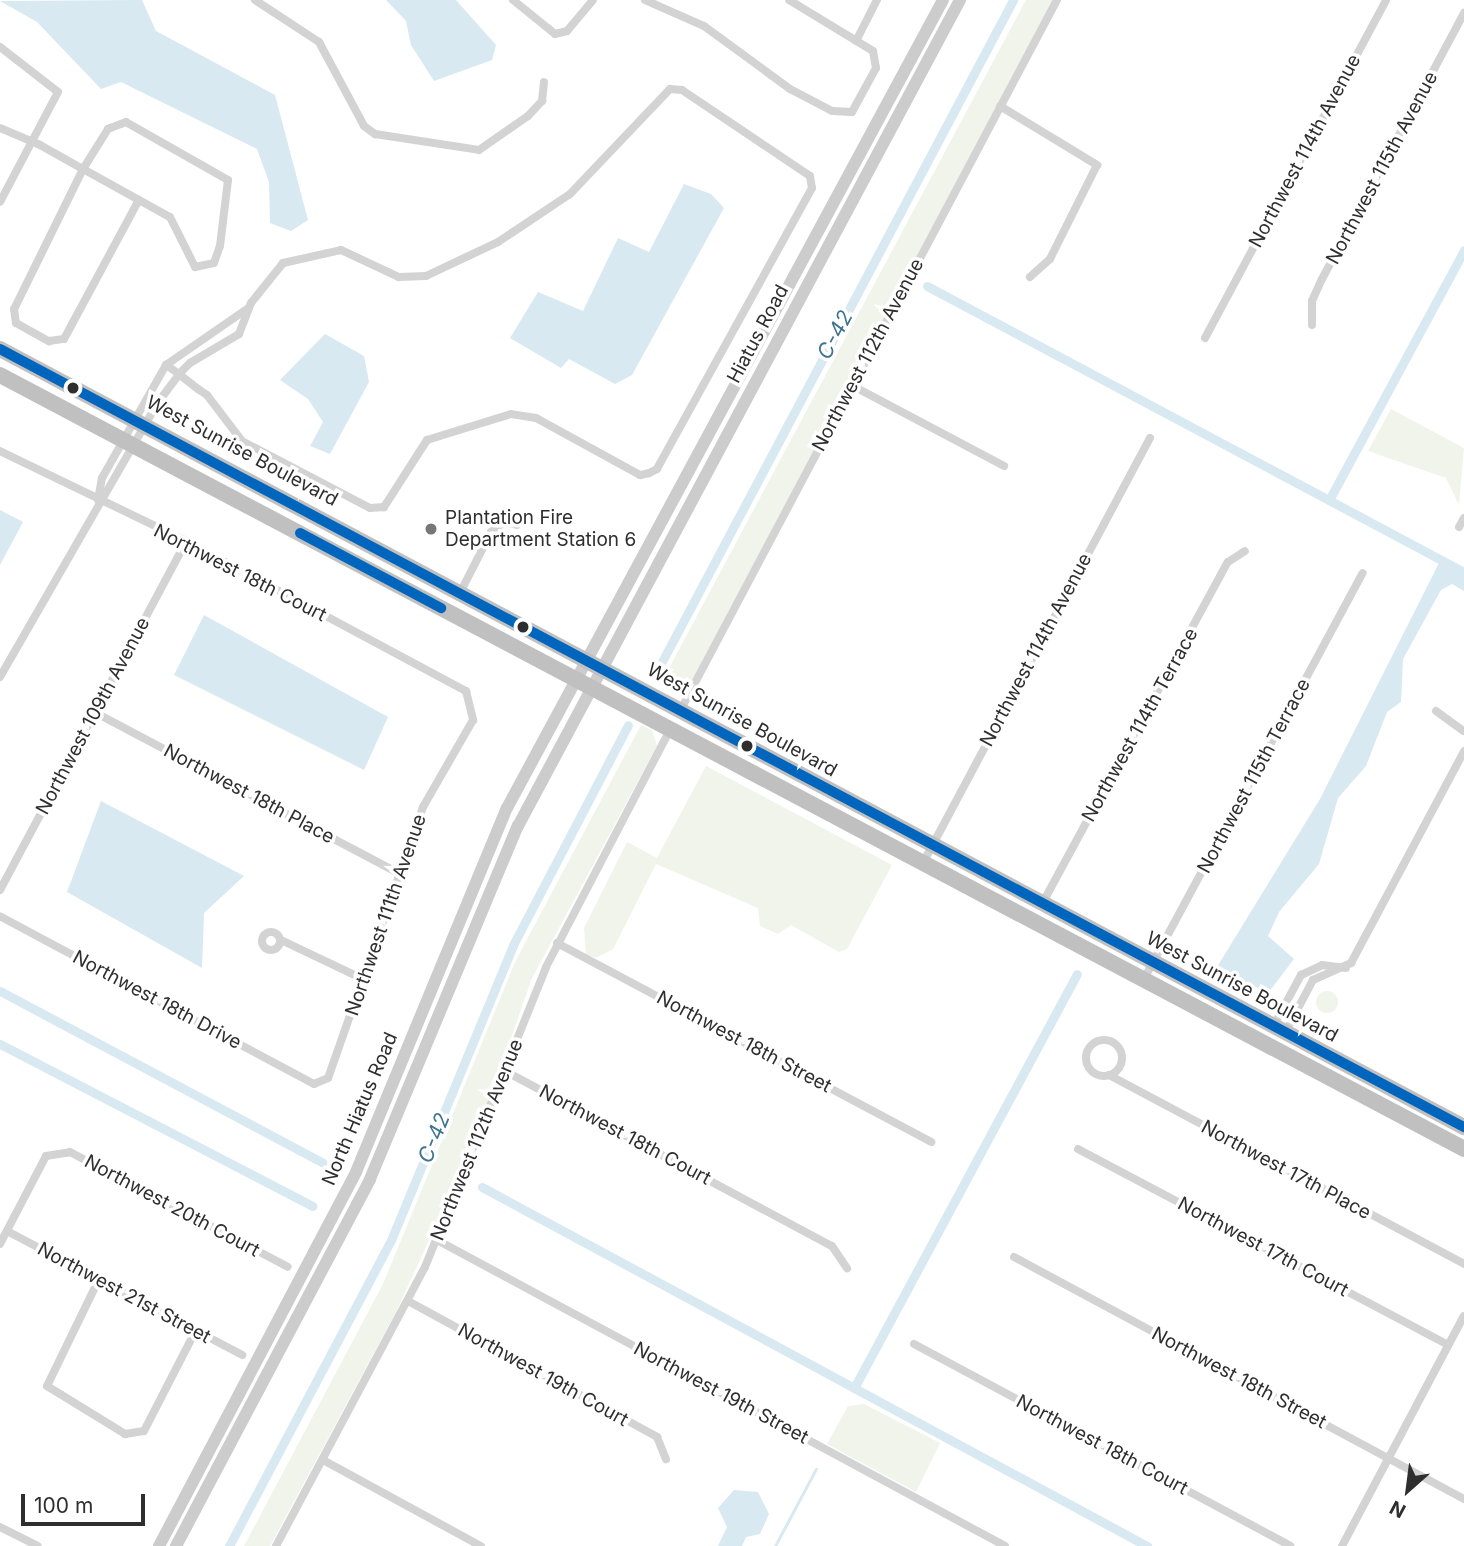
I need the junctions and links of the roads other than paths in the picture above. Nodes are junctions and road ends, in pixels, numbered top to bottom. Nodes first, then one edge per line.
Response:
1 (255, 0) edge
2 (513, 0) edge
3 (593, 0) edge
4 (645, 0) edge
5 (789, 0) edge
6 (877, 0) edge
7 (943, 0) edge
8 (960, 0) edge
9 (1057, 0) edge
10 (1385, 0) edge
11 (1464, 13) edge
12 (856, 41) junction
13 (0, 47) edge
14 (544, 82) dead end
15 (1000, 106) junction
16 (0, 128) edge
17 (29, 145) junction
18 (83, 169) junction
19 (139, 200) junction
20 (0, 202) edge
21 (1030, 276) dead end
22 (248, 308) junction
23 (1312, 325) dead end
24 (1205, 338) dead end
25 (0, 349) edge
26 (166, 365) junction
27 (179, 374) junction
28 (0, 375) edge
29 (853, 386) junction
30 (140, 422) junction
31 (1150, 438) dead end
32 (130, 441) junction
33 (0, 451) edge
34 (1004, 466) dead end
35 (98, 500) junction
36 (1464, 518) edge
37 (517, 525) dead end
38 (1459, 527) dead end
39 (186, 541) junction
40 (1245, 551) dead end
41 (1363, 573) dead end
42 (461, 591) junction
43 (585, 658) junction
44 (2, 666) edge
45 (602, 667) junction
46 (0, 677) edge
47 (574, 678) junction
48 (591, 687) junction
49 (473, 704) joint
50 (680, 710) junction
51 (1436, 711) dead end
52 (96, 713) junction
53 (670, 730) junction
54 (1464, 731) edge
55 (1464, 751) edge
56 (931, 846) junction
57 (923, 863) junction
58 (402, 875) junction
59 (0, 890) edge
60 (1041, 905) junction
61 (0, 916) edge
62 (281, 940) dead end
63 (557, 943) junction
64 (1152, 964) junction
65 (1346, 968) junction
66 (363, 979) junction
67 (1144, 979) junction
68 (1293, 990) junction
69 (1305, 996) junction
70 (1279, 1030) junction
71 (505, 1071) junction
72 (1109, 1075) junction
73 (314, 1084) joint
74 (1464, 1127) edge
75 (931, 1142) dead end
76 (1078, 1149) dead end
77 (1464, 1149) edge
78 (7, 1231) junction
79 (438, 1240) junction
80 (0, 1244) edge
81 (1014, 1257) dead end
82 (1464, 1264) edge
83 (288, 1267) dead end
84 (847, 1268) dead end
85 (99, 1279) junction
86 (408, 1301) junction
87 (1464, 1316) edge
88 (196, 1330) junction
89 (914, 1344) dead end
90 (1448, 1345) junction
91 (242, 1355) dead end
92 (1389, 1458) junction
93 (666, 1459) dead end
94 (323, 1460) junction
95 (1464, 1499) edge
96 (175, 1517) junction
97 (188, 1524) junction
98 (0, 1527) edge
99 (38, 1546) edge
100 (159, 1546) edge
101 (176, 1546) edge
102 (276, 1546) edge
103 (481, 1546) edge
104 (1005, 1546) edge
105 (1290, 1546) edge
106 (1342, 1546) edge

1 - 14 street
2 - 3 street
4 - 12 street
5 - 12 street
6 - 12 street
7 - 43 main road, Hiatus Road
8 - 45 main road, Hiatus Road
9 - 15 street, Northwest 112th Avenue
10 - 24 street, Northwest 114th Avenue
11 - 23 street, Northwest 115th Avenue
13 - 17 street
15 - 21 street
15 - 29 street, Northwest 112th Avenue
16 - 17 street
17 - 18 street
17 - 20 street
18 - 19 street
18 - 19 street
18 - 19 street
22 - 26 street
22 - 27 street
22 - 27 street
25 - 30 highway, West Sunrise Boulevard
26 - 27 street
26 - 30 street
27 - 30 street
28 - 32 highway, West Sunrise Boulevard
29 - 34 street
29 - 50 street, Northwest 112th Avenue
30 - 32 street
30 - 32 street
30 - 42 highway, West Sunrise Boulevard
31 - 56 street, Northwest 114th Avenue
32 - 35 street
32 - 35 street
32 - 47 highway, West Sunrise Boulevard
33 - 35 street, Northwest 18th Court
35 - 39 street, Northwest 18th Court
35 - 44 street
36 - 38 street
37 - 42 street
39 - 49 street, Northwest 18th Court
39 - 52 street, Northwest 109th Avenue
40 - 60 street, Northwest 114th Terrace
41 - 64 street, Northwest 115th Terrace
42 - 43 highway, West Sunrise Boulevard
43 - 45 highway, West Sunrise Boulevard
43 - 47 main road, Hiatus Road
44 - 46 street
45 - 48 main road, Hiatus Road
45 - 50 highway, West Sunrise Boulevard
47 - 48 highway, West Sunrise Boulevard
47 - 96 main road, North Hiatus Road
48 - 53 highway, West Sunrise Boulevard
48 - 97 main road, North Hiatus Road
49 - 58 street, Northwest 111th Avenue
50 - 56 highway, West Sunrise Boulevard
51 - 54 street
52 - 58 street, Northwest 18th Place
52 - 59 street, Northwest 109th Avenue
53 - 57 highway, West Sunrise Boulevard
53 - 63 street, Northwest 112th Avenue
55 - 65 street
56 - 57 street, Northwest 114th Avenue
56 - 60 highway, West Sunrise Boulevard
57 - 67 highway, West Sunrise Boulevard
58 - 66 street, Northwest 111th Avenue
60 - 64 highway, West Sunrise Boulevard
61 - 73 street, Northwest 18th Drive
62 - 66 street
63 - 71 street, Northwest 112th Avenue
63 - 75 street, Northwest 18th Street
64 - 67 street, Northwest 115th Terrace
64 - 70 highway, West Sunrise Boulevard
65 - 68 street
65 - 69 street
66 - 73 street, Northwest 111th Avenue
67 - 77 highway, West Sunrise Boulevard
68 - 69 street
68 - 70 street
69 - 70 street
70 - 74 highway, West Sunrise Boulevard
71 - 79 street, Northwest 112th Avenue
71 - 84 street, Northwest 18th Court
72 - 72 street
72 - 82 street, Northwest 17th Place
76 - 90 street, Northwest 17th Court
78 - 80 street
78 - 83 street, Northwest 20th Court
78 - 85 street, Northwest 21st Street
79 - 86 street, Northwest 112th Avenue
79 - 104 street, Northwest 19th Street
81 - 92 street, Northwest 18th Street
85 - 88 street, Northwest 21st Street
85 - 88 street
86 - 93 street, Northwest 19th Court
86 - 94 street, Northwest 112th Avenue
87 - 90 street
88 - 91 street, Northwest 21st Street
89 - 105 street, Northwest 18th Court
90 - 92 street
92 - 95 street, Northwest 18th Street
92 - 106 street
94 - 102 street, Northwest 112th Avenue
94 - 103 street
96 - 97 main road
96 - 100 main road, North Hiatus Road
97 - 101 main road, North Hiatus Road
98 - 99 street

